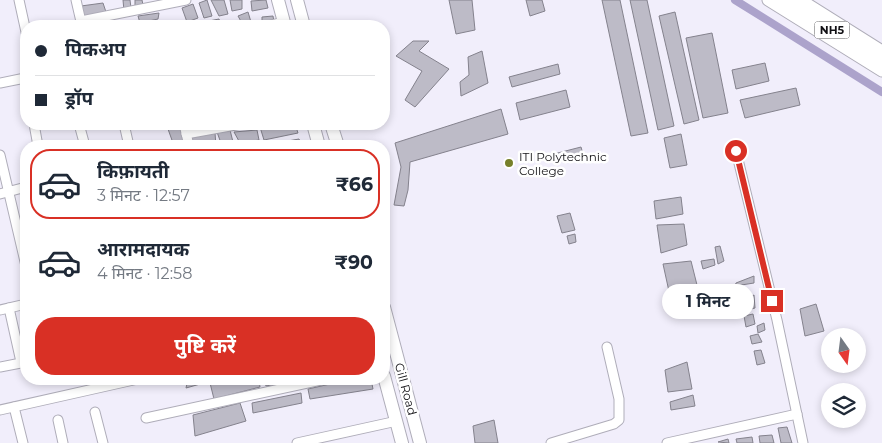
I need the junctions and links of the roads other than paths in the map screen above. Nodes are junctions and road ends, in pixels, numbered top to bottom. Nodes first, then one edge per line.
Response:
1 (19, 0) edge
2 (76, 0) edge
3 (186, 0) edge
4 (278, 0) edge
5 (297, 0) edge
6 (768, 0) edge
7 (783, 0) edge
8 (801, 0) edge
9 (23, 20) edge
10 (81, 20) edge
11 (99, 20) edge
12 (284, 20) edge
13 (302, 20) edge
14 (882, 51) edge
15 (882, 60) edge
16 (882, 71) edge
17 (20, 81) edge
18 (0, 83) edge
19 (185, 130) edge
20 (208, 130) edge
21 (186, 134) junction
22 (188, 140) edge
23 (736, 151) dead end
24 (0, 155) edge
25 (20, 189) edge
26 (4, 193) edge
27 (20, 246) edge
28 (20, 305) edge
29 (4, 309) edge
30 (390, 330) edge
31 (607, 347) dead end
32 (20, 351) edge
33 (20, 363) edge
34 (0, 367) edge
35 (111, 385) edge
36 (298, 385) edge
37 (387, 385) edge
38 (14, 407) junction
39 (0, 410) edge
40 (95, 412) dead end
41 (797, 414) junction
42 (146, 418) dead end
43 (58, 420) dead end
44 (397, 421) junction
45 (23, 443) edge
46 (63, 443) edge
47 (103, 443) edge
48 (297, 443) edge
49 (402, 443) edge
50 (420, 443) edge
51 (551, 443) edge
52 (667, 443) edge
53 (803, 443) edge

1 - 9 street
2 - 10 street
3 - 11 street
4 - 12 main road
5 - 13 main road
6 - 16 street
7 - 15 highway, NH5
8 - 14 street
17 - 18 street
19 - 21 street
20 - 21 street
21 - 22 street
23 - 41 street
24 - 26 street
25 - 26 street
26 - 27 street
28 - 29 street
29 - 32 street
30 - 50 main road, Gill Road
31 - 51 street
33 - 34 street
35 - 38 street
36 - 42 street
37 - 44 main road, Gill Road
38 - 39 street
38 - 45 street
40 - 47 street
41 - 52 street
41 - 53 street
43 - 46 street
44 - 48 street
44 - 49 main road, Gill Road

